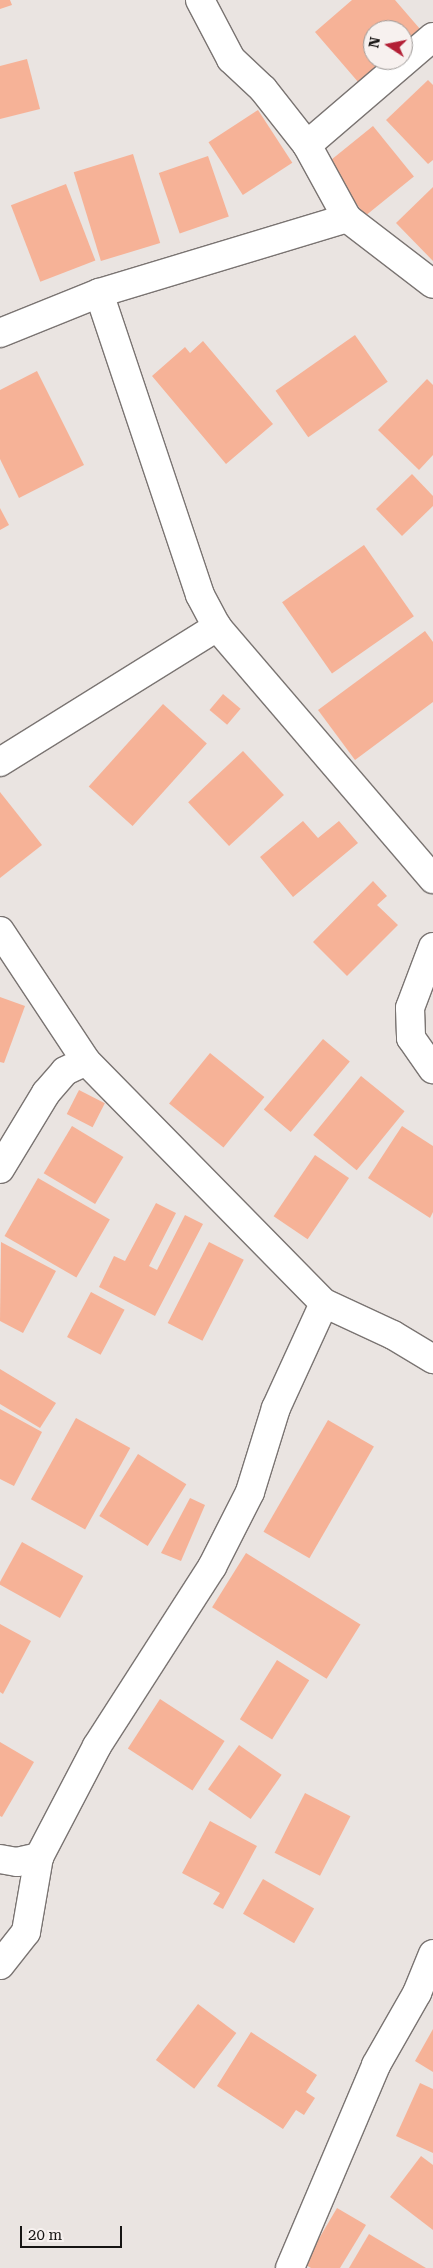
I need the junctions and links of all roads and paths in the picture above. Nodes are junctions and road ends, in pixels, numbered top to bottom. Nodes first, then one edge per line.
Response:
1 (200, 0) edge
2 (433, 37) edge
3 (307, 145) junction
4 (347, 218) junction
5 (433, 284) edge
6 (100, 293) junction
7 (0, 333) edge
8 (218, 627) junction
9 (0, 762) edge
10 (433, 879) edge
11 (0, 931) edge
12 (433, 947) edge
13 (86, 1061) junction
14 (433, 1069) edge
15 (0, 1169) edge
16 (324, 1303) junction
17 (433, 1359) edge
18 (39, 1857) junction
19 (0, 1859) edge
20 (433, 1954) edge
21 (0, 1965) edge
22 (290, 2268) edge

1 - 3 street
2 - 3 street
3 - 4 street
4 - 5 street
4 - 6 street
6 - 7 street
6 - 8 street
8 - 9 street
8 - 10 street
11 - 13 street
12 - 14 street
13 - 15 street
13 - 16 street
16 - 17 street
16 - 18 street
18 - 19 street
18 - 21 street
20 - 22 street

